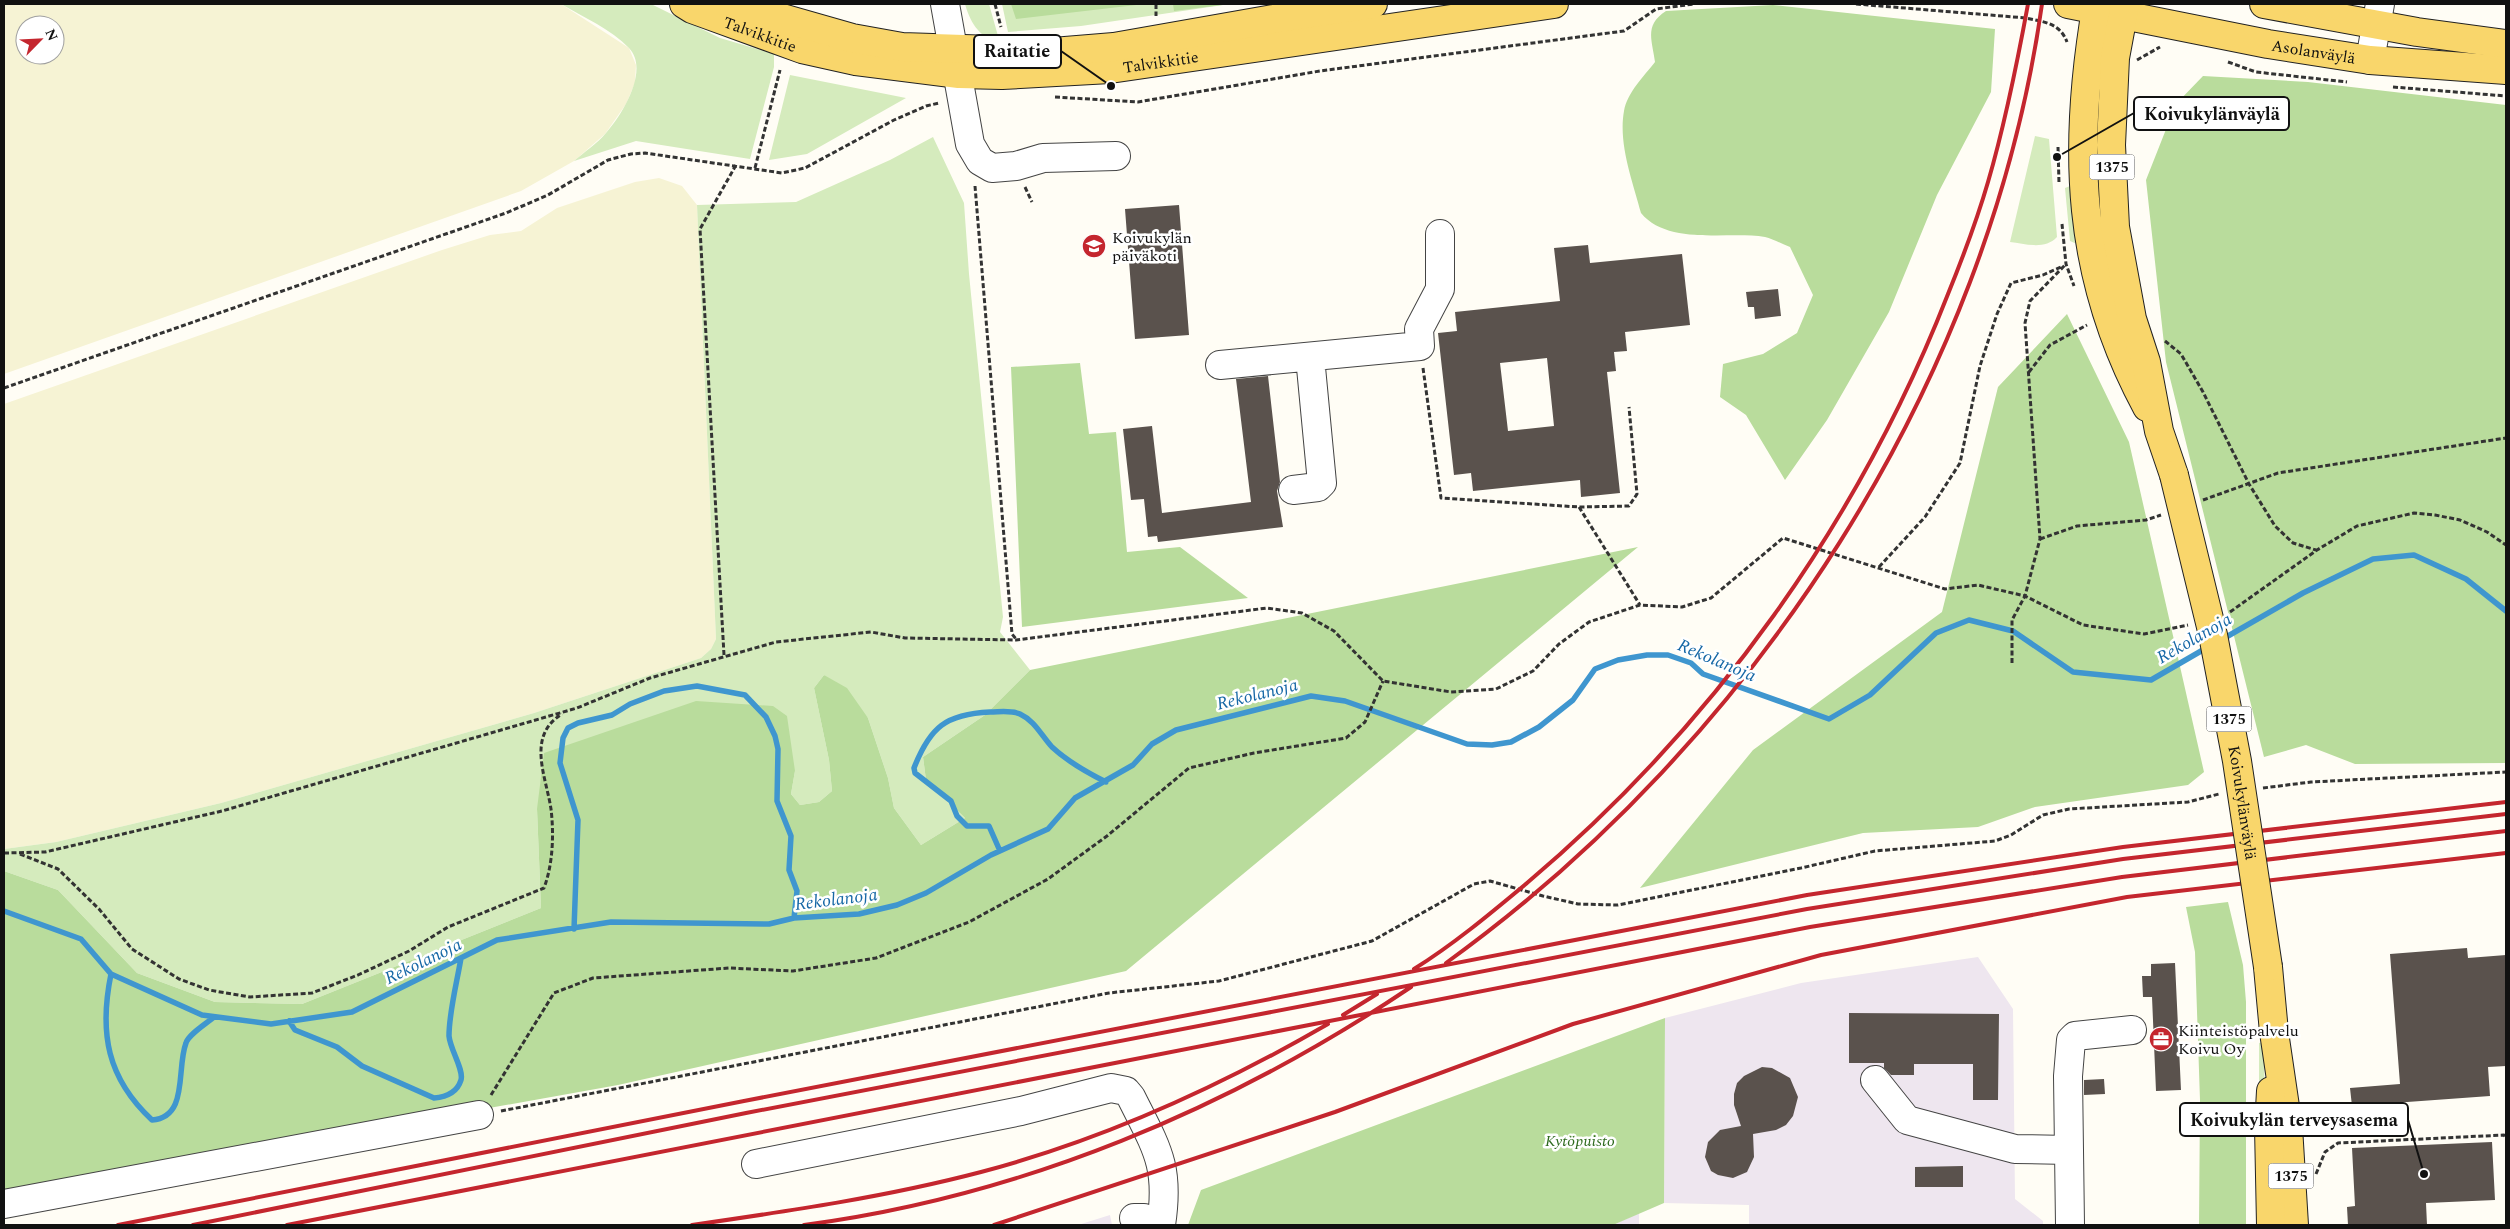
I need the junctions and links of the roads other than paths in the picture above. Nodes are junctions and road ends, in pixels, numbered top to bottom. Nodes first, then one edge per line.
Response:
1 (684, 4) edge
2 (733, 4) edge
3 (946, 4) edge
4 (1373, 4) edge
5 (1554, 4) edge
6 (2068, 4) edge
7 (2264, 4) edge
8 (2096, 6) edge
9 (2124, 9) edge
10 (2378, 14) edge
11 (2506, 44) edge
12 (2370, 60) junction
13 (2506, 70) edge
14 (958, 74) junction
15 (1116, 156) dead end
16 (1440, 234) dead end
17 (1310, 357) junction
18 (1220, 365) dead end
19 (2159, 431) junction
20 (1293, 490) dead end
21 (2132, 1030) dead end
22 (2274, 1032) junction
23 (1875, 1080) dead end
24 (479, 1115) road end
25 (2070, 1150) junction
26 (756, 1164) dead end
27 (4, 1204) edge
28 (1161, 1225) edge
29 (2070, 1225) edge
30 (2271, 1225) edge
31 (2294, 1225) edge

1 - 14 main road, Talvikkitie
2 - 14 main road, Talvikkitie
3 - 14 street
4 - 14 main road, Talvikkitie
5 - 14 main road, Talvikkitie
6 - 8 main road
7 - 10 main road
8 - 9 main road
8 - 19 main road, Koivukylänväylä
9 - 12 main road, Asolanväylä
9 - 19 main road, Koivukylänväylä / 1375
10 - 11 main road
10 - 12 street
12 - 13 main road, Asolanväylä
14 - 15 street
16 - 17 street
17 - 18 street
17 - 20 street
19 - 22 main road, Koivukylänväylä / 1375, bridge
21 - 25 street
22 - 30 main road, Koivukylänväylä / 1375
22 - 31 main road, Koivukylänväylä / 1375
23 - 25 street
24 - 27 street
25 - 29 street
26 - 28 street

